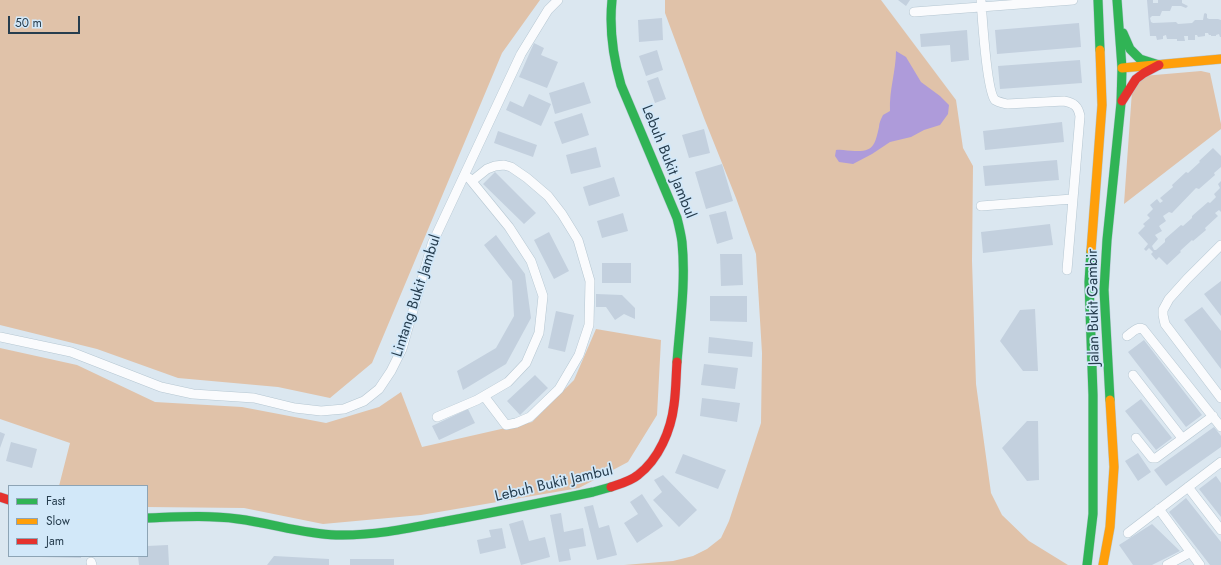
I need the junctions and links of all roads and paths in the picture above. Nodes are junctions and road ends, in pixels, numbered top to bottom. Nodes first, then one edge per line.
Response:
1 (558, 0) edge
2 (612, 0) edge
3 (1073, 0) edge
4 (1098, 0) edge
5 (1117, 0) edge
6 (981, 4) edge
7 (914, 12) dead end
8 (1119, 23) junction
9 (1100, 34) junction
10 (1221, 59) edge
11 (1159, 65) junction
12 (1122, 68) junction
13 (1121, 103) junction
14 (1102, 105) junction
15 (465, 173) junction
16 (472, 181) junction
17 (1072, 198) junction
18 (981, 206) dead end
19 (1220, 248) edge
20 (1067, 270) dead end
21 (1127, 336) dead end
22 (0, 337) edge
23 (1133, 376) dead end
24 (484, 396) junction
25 (1221, 398) edge
26 (1212, 416) junction
27 (437, 417) dead end
28 (1221, 427) edge
29 (1136, 438) dead end
30 (1182, 438) junction
31 (1220, 466) edge
32 (1188, 487) junction
33 (1159, 509) junction
34 (148, 518) edge
35 (1221, 530) edge
36 (1128, 533) dead end
37 (1191, 552) junction
38 (1088, 565) edge
39 (1103, 565) edge
40 (1167, 565) edge
41 (1200, 565) edge

1 - 15 street, Lintang Bukit Jambul
2 - 34 main road, Lebuh Bukit Jambul
3 - 6 street
4 - 9 main road, Jalan Bukit Gambir
5 - 8 main road, Jalan Bukit Gambir
6 - 7 street
6 - 17 street
8 - 11 main road
8 - 12 main road, Jalan Bukit Gambir
9 - 12 main road
9 - 14 main road, Jalan Bukit Gambir
10 - 11 main road
11 - 12 main road
11 - 13 main road
12 - 13 main road, Jalan Bukit Gambir
12 - 14 main road
13 - 39 main road, Jalan Bukit Gambir
14 - 38 main road, Jalan Bukit Gambir
15 - 16 street
15 - 22 street, Lintang Bukit Jambul
16 - 24 street
16 - 24 street
17 - 18 street
17 - 20 street
19 - 25 street
21 - 26 street
23 - 30 street
24 - 27 street
26 - 28 street
26 - 30 street
29 - 30 street
31 - 32 street
32 - 33 street
32 - 35 street
33 - 36 street
33 - 37 street
37 - 40 street
37 - 41 street

